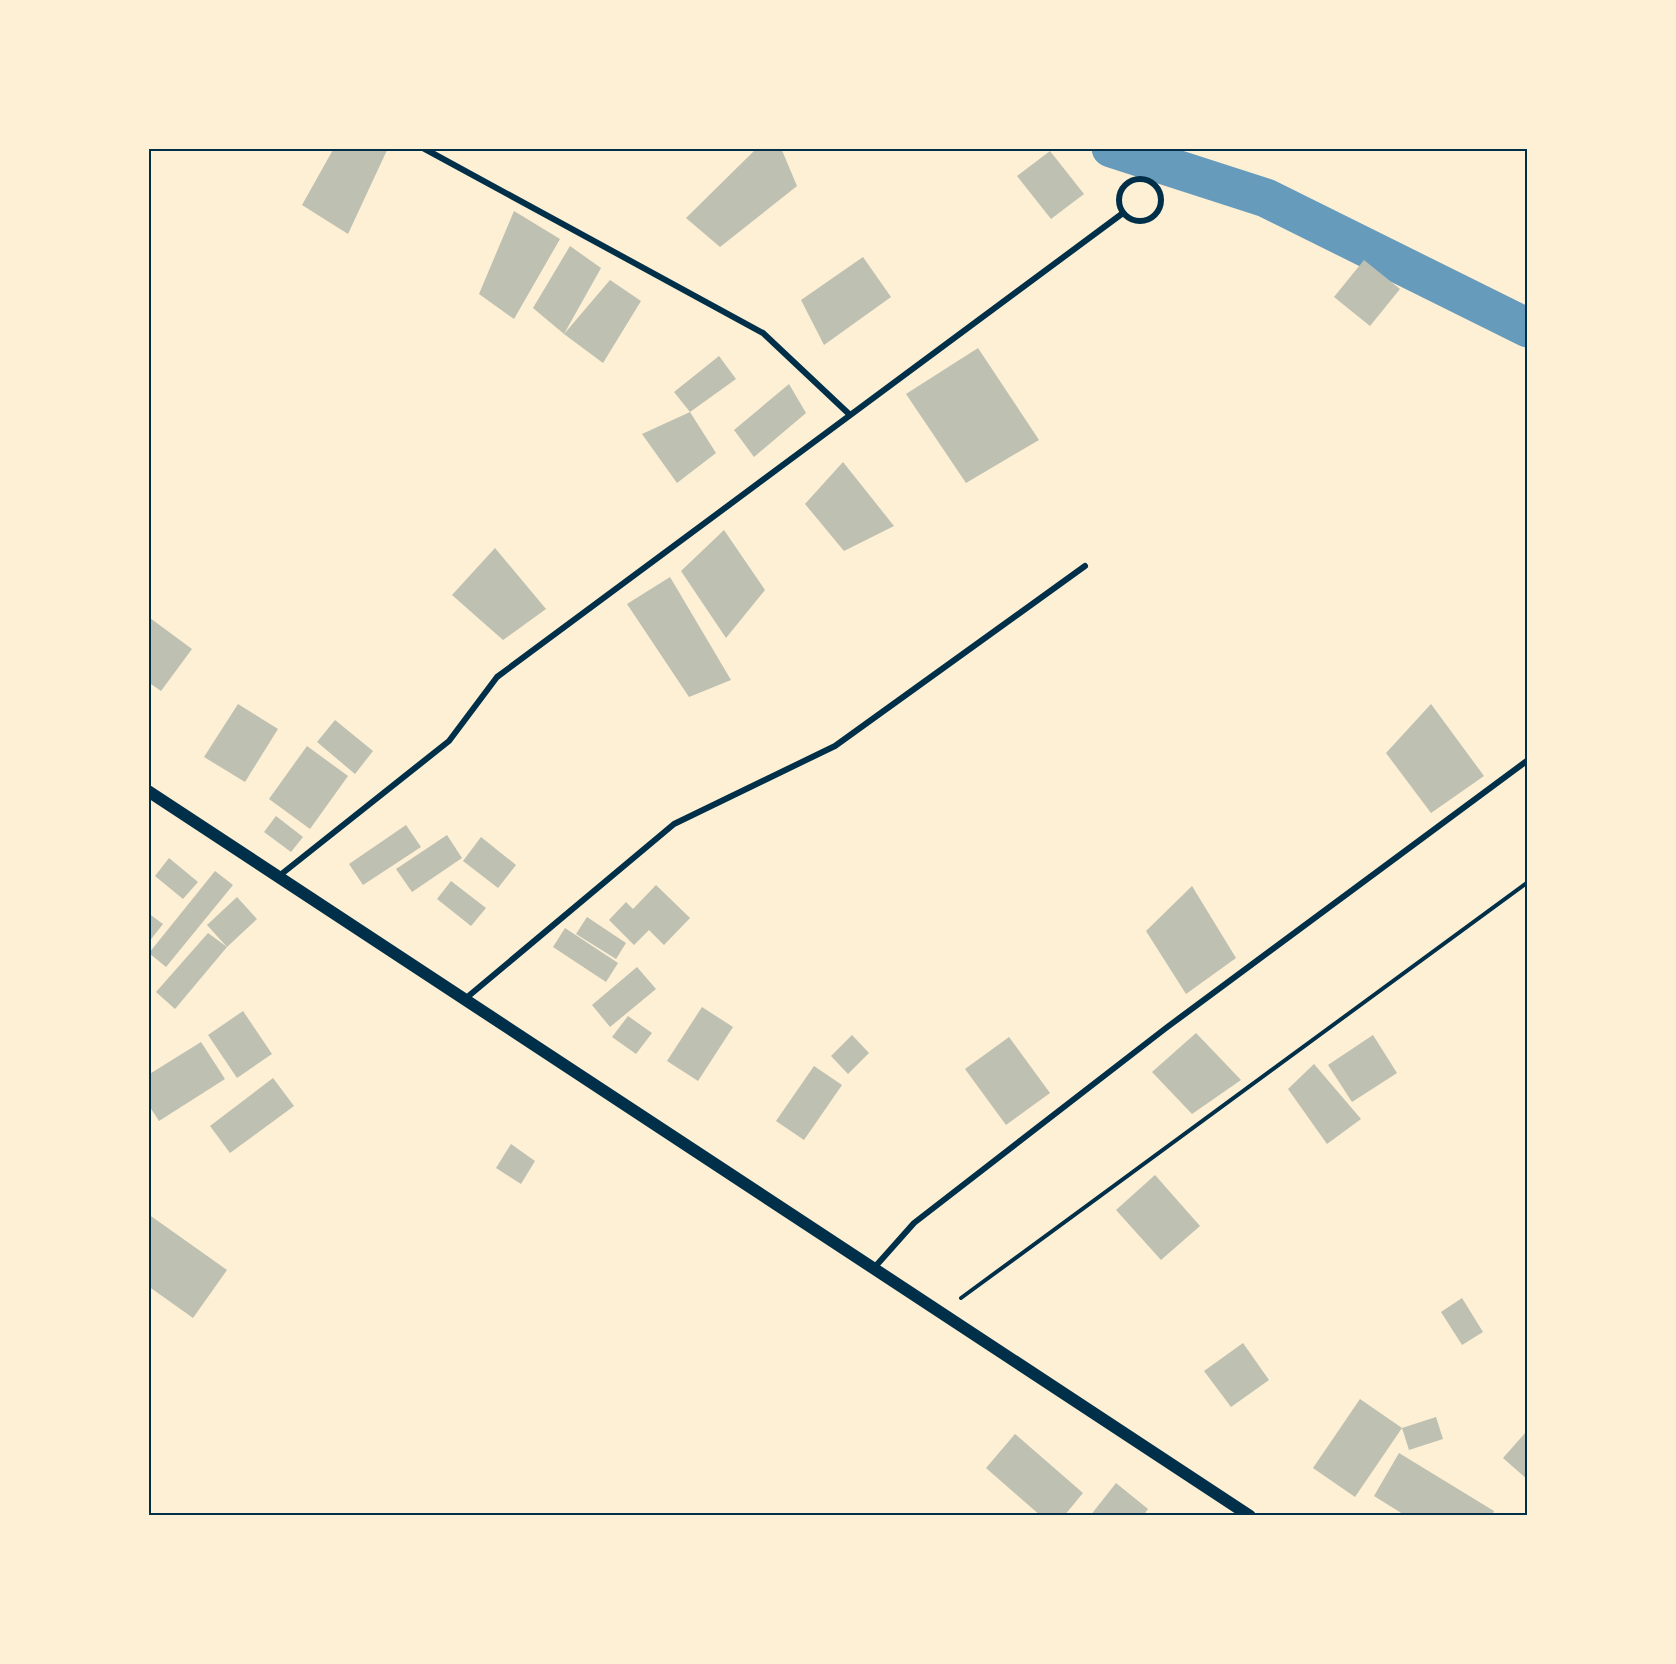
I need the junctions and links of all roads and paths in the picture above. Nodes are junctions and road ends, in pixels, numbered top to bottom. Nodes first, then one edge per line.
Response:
1 (423, 148) edge
2 (1123, 213) junction
3 (849, 414) junction
4 (1085, 566) dead end
5 (1527, 760) edge
6 (148, 791) edge
7 (278, 876) junction
8 (1527, 882) edge
9 (465, 999) junction
10 (873, 1268) junction
11 (941, 1312) junction
12 (1250, 1515) edge

1 - 3 street
2 - 2 street
2 - 3 street
3 - 7 street
4 - 9 street
5 - 10 street
6 - 7 main road
7 - 9 main road
8 - 11 path
9 - 10 main road
10 - 11 main road
11 - 12 main road

